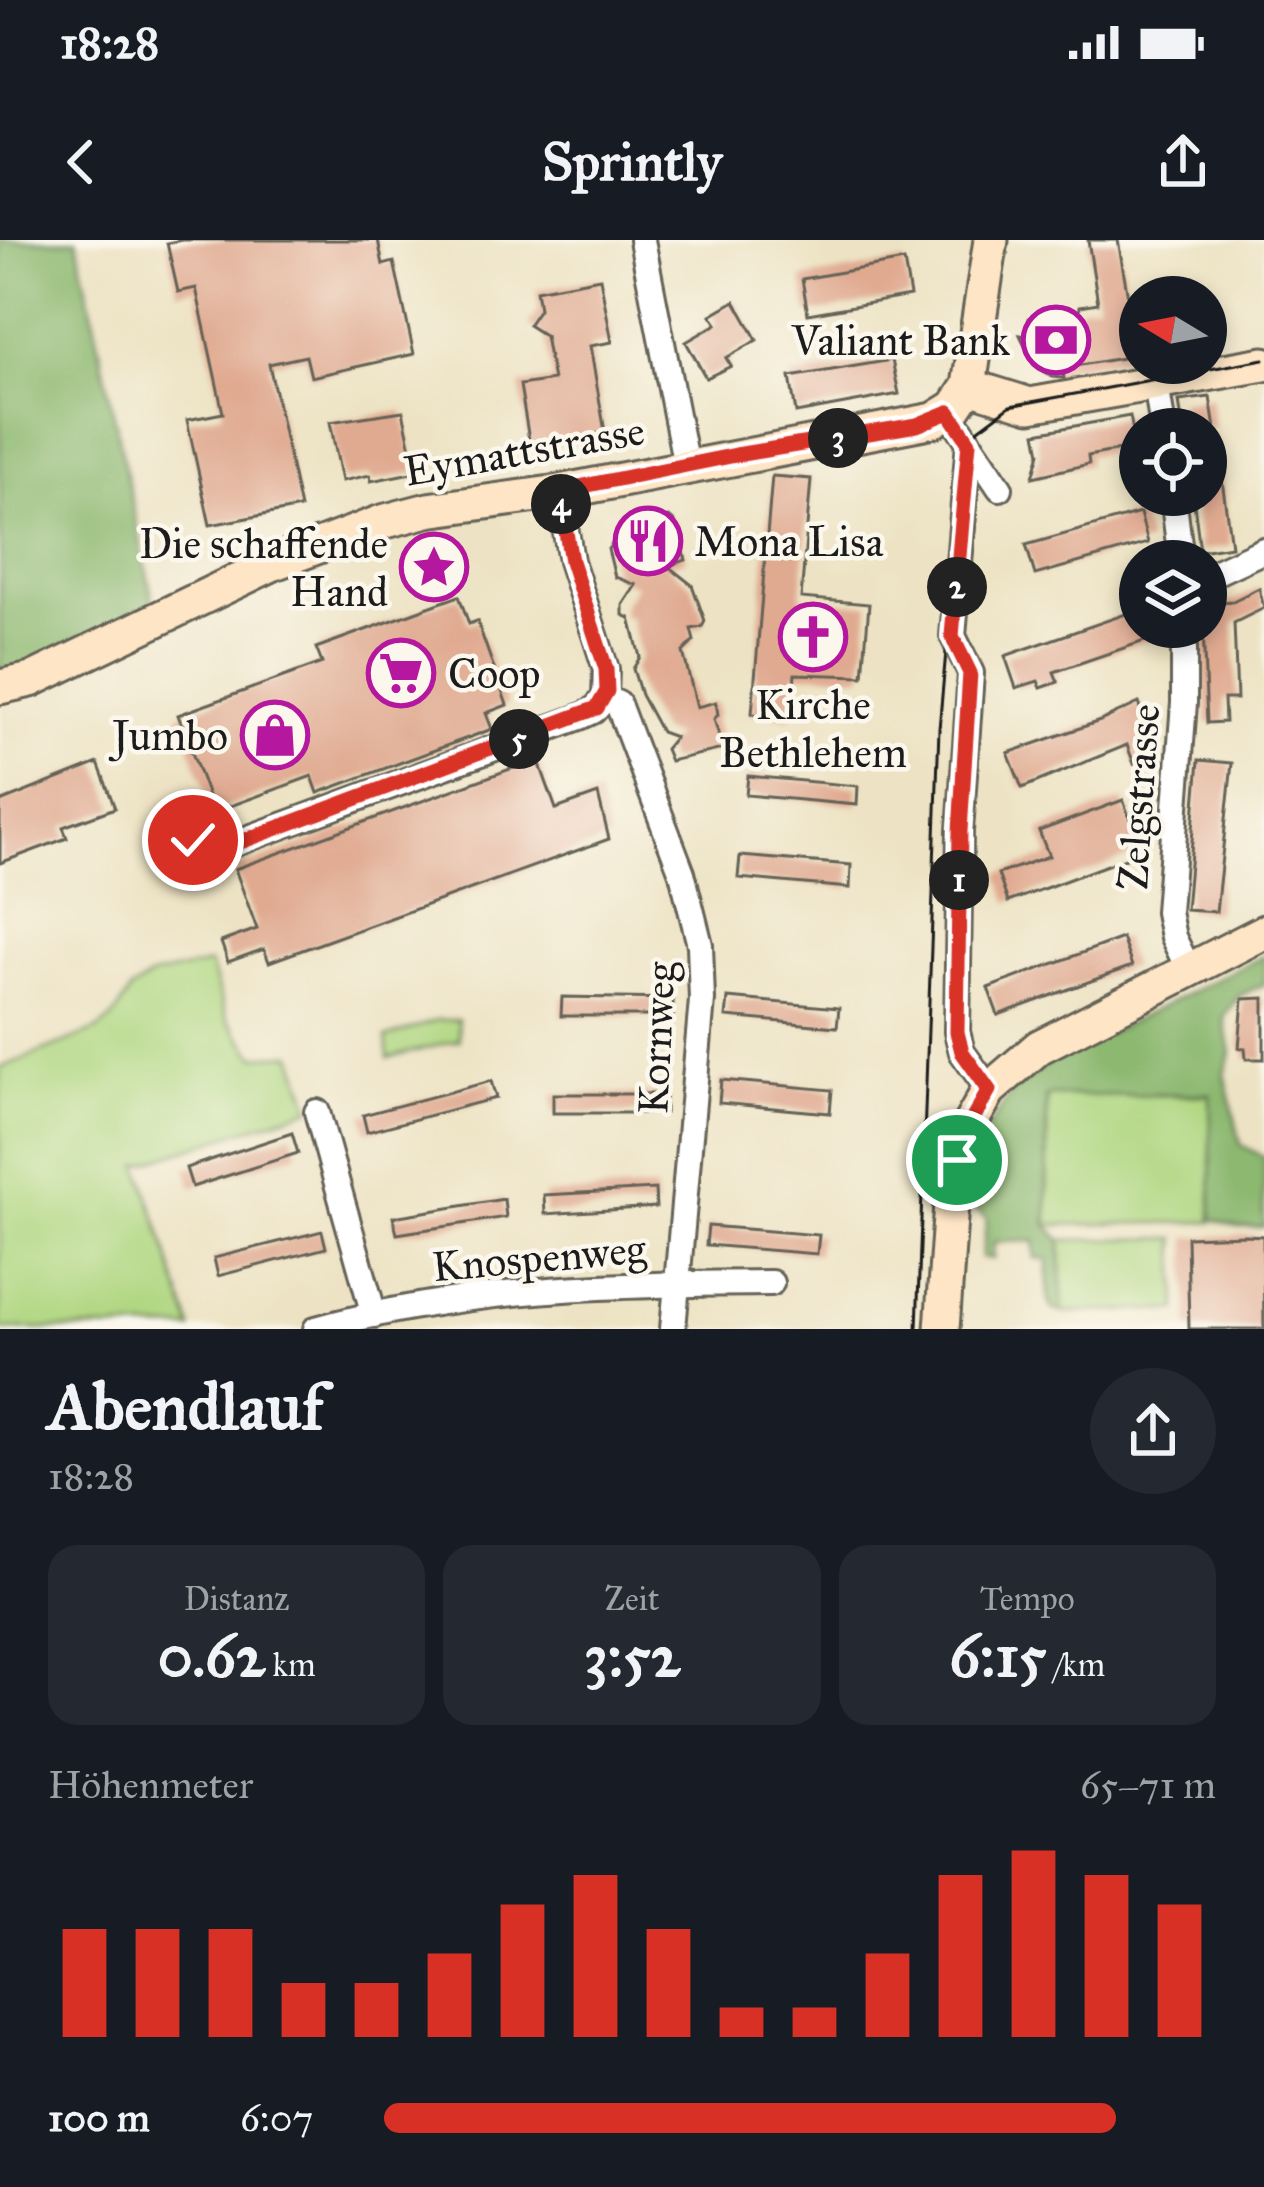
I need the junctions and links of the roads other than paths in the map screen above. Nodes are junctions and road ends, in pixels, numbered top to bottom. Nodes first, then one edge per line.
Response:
1 (642, 240) edge
2 (991, 240) edge
3 (1264, 364) edge
4 (1227, 371) edge
5 (1150, 384) edge
6 (959, 399) junction
7 (969, 442) junction
8 (686, 466) junction
9 (1000, 488) dead end
10 (559, 491) junction
11 (1264, 550) edge
12 (1227, 567) edge
13 (1184, 648) edge
14 (0, 687) edge
15 (605, 698) junction
16 (185, 822) dead end
17 (1264, 932) edge
18 (1188, 968) junction
19 (989, 1090) junction
20 (317, 1112) dead end
21 (772, 1283) dead end
22 (678, 1284) junction
23 (374, 1315) junction
24 (316, 1329) edge
25 (674, 1329) edge
26 (942, 1329) edge

1 - 8 street
2 - 6 street
3 - 4 street
5 - 6 street
6 - 7 street
6 - 8 street, Eymattstrasse
7 - 9 street
7 - 19 street
8 - 10 street, Eymattstrasse
10 - 14 street, Eymattstrasse
10 - 15 street, Kornweg
11 - 12 street
13 - 18 street, Zelgstrasse
15 - 16 street
15 - 22 street, Kornweg
17 - 18 street
18 - 19 street
19 - 26 street
20 - 23 street
21 - 22 street, Knospenweg
22 - 23 street, Knospenweg
22 - 25 street, Kornweg
23 - 24 street, Knospenweg

